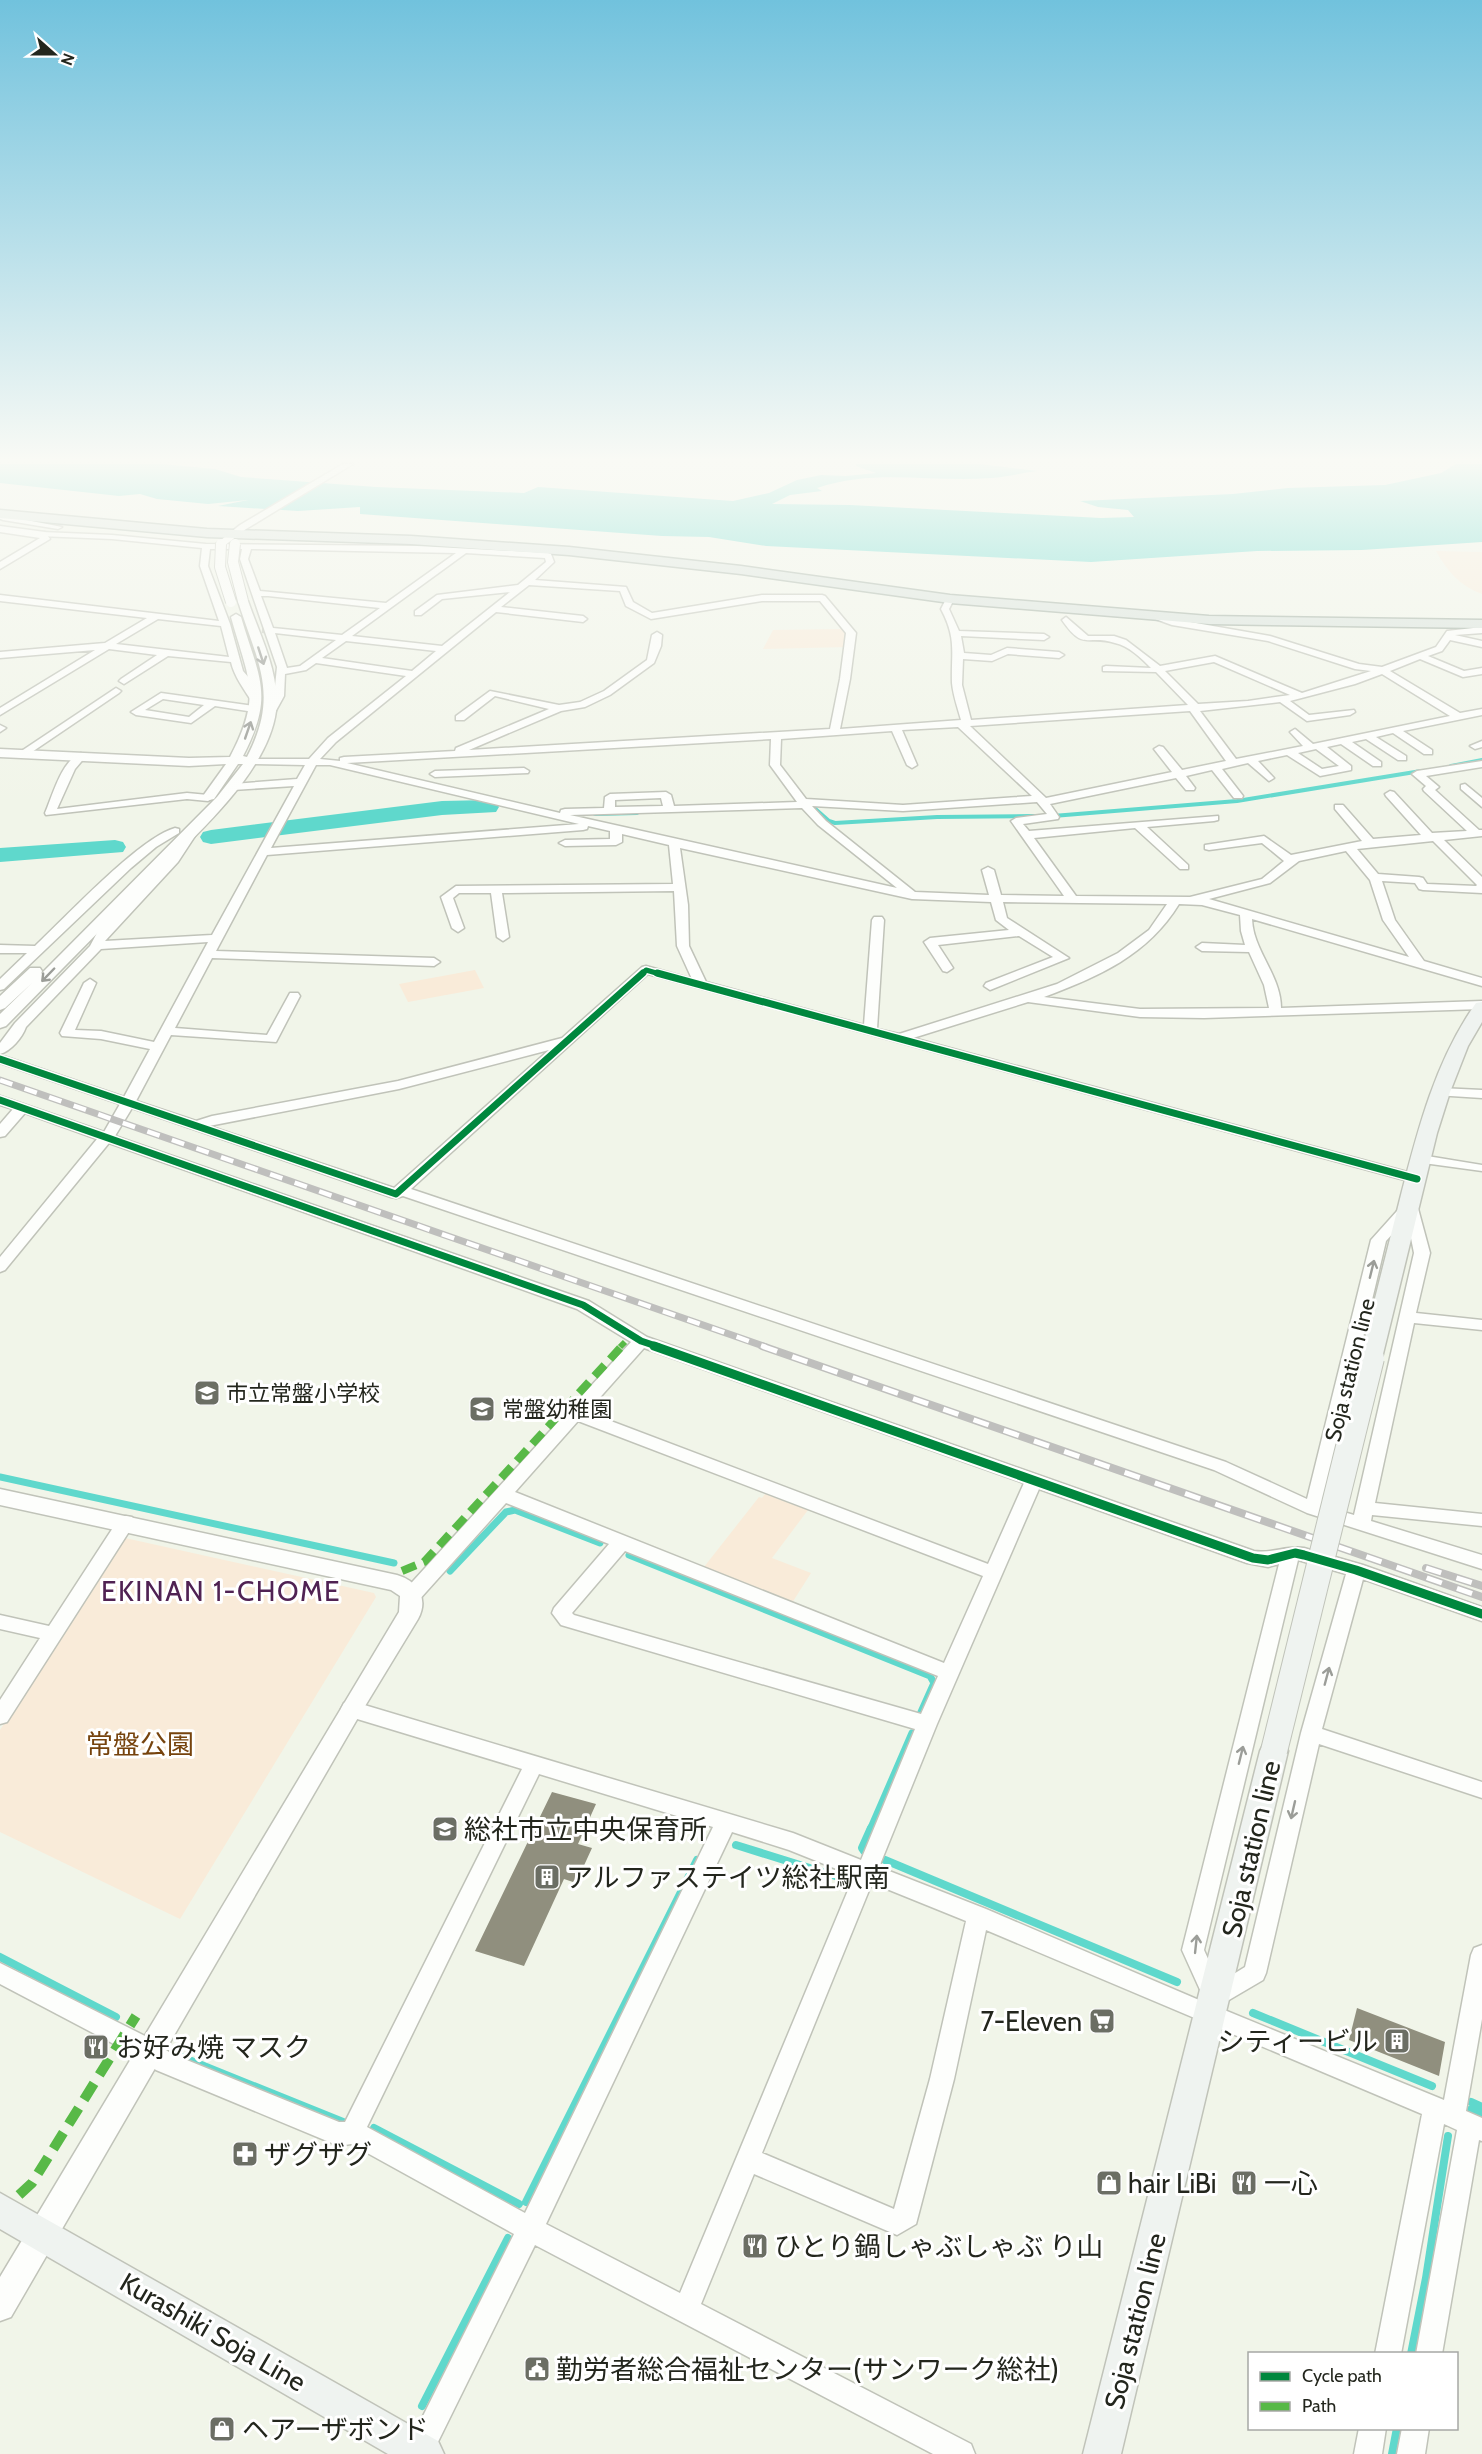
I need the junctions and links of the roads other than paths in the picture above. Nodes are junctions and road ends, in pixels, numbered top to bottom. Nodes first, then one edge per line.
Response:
1 (209, 579) edge
2 (228, 579) edge
3 (237, 579) edge
4 (244, 579) edge
5 (425, 579) edge
6 (529, 579) edge
7 (796, 579) edge
8 (758, 584) dead end
9 (521, 585) junction
10 (0, 598) edge
11 (762, 598) junction
12 (243, 599) junction
13 (950, 599) junction
14 (387, 606) junction
15 (492, 609) junction
16 (418, 613) dead end
17 (156, 616) junction
18 (1151, 616) junction
19 (583, 619) dead end
20 (1066, 620) dead end
21 (225, 624) junction
22 (1482, 624) edge
23 (268, 630) junction
24 (1482, 630) edge
25 (956, 634) junction
26 (657, 635) dead end
27 (1044, 637) dead end
28 (1448, 637) junction
29 (344, 638) junction
30 (1482, 644) edge
31 (107, 646) junction
32 (443, 649) junction
33 (166, 653) junction
34 (0, 655) edge
35 (1059, 655) dead end
36 (959, 656) junction
37 (1422, 657) junction
38 (234, 659) junction
39 (315, 660) junction
40 (1107, 669) dead end
41 (1156, 670) junction
42 (1382, 670) junction
43 (1482, 671) edge
44 (280, 672) junction
45 (414, 674) junction
46 (124, 681) dead end
47 (116, 691) dead end
48 (1301, 696) junction
49 (1282, 699) junction
50 (213, 703) junction
51 (254, 704) junction
52 (559, 708) junction
53 (1195, 709) junction
54 (0, 712) edge
55 (1350, 712) dead end
56 (1482, 712) edge
57 (268, 714) junction
58 (460, 717) dead end
59 (1459, 717) junction
60 (964, 724) junction
61 (896, 728) junction
62 (1395, 730) junction
63 (834, 732) junction
64 (1295, 732) dead end
65 (776, 736) junction
66 (1368, 736) junction
67 (1344, 741) junction
68 (1316, 747) junction
69 (1159, 749) dead end
70 (1290, 752) junction
71 (1428, 752) dead end
72 (0, 753) edge
73 (22, 754) junction
74 (449, 755) junction
75 (81, 756) junction
76 (432, 756) junction
77 (1402, 758) dead end
78 (236, 760) junction
79 (313, 760) junction
80 (1251, 760) junction
81 (251, 761) junction
82 (330, 762) junction
83 (1233, 763) junction
84 (1377, 764) dead end
85 (1482, 764) edge
86 (912, 765) dead end
87 (1215, 767) junction
88 (524, 771) dead end
89 (435, 774) junction
90 (1179, 774) junction
91 (1269, 778) dead end
92 (299, 782) junction
93 (417, 782) junction
94 (1465, 786) dead end
95 (233, 787) junction
96 (1190, 788) dead end
97 (1390, 794) dead end
98 (1238, 796) dead end
99 (207, 798) junction
100 (1042, 801) junction
101 (805, 804) junction
102 (1482, 804) edge
103 (1339, 807) dead end
104 (541, 812) junction
105 (1214, 818) dead end
106 (1482, 820) edge
107 (1138, 825) junction
108 (601, 826) junction
109 (616, 830) junction
110 (175, 831) junction
111 (1480, 832) edge
112 (191, 833) junction
113 (1026, 835) junction
114 (1431, 836) junction
115 (565, 843) dead end
116 (674, 843) junction
117 (1370, 843) junction
118 (1209, 847) dead end
119 (1349, 847) junction
120 (263, 852) junction
121 (1293, 860) junction
122 (1184, 867) dead end
123 (988, 870) dead end
124 (1374, 876) junction
125 (1482, 885) edge
126 (680, 887) junction
127 (496, 890) junction
128 (912, 895) junction
129 (997, 898) junction
130 (1072, 898) junction
131 (1176, 899) junction
132 (1192, 900) junction
133 (1246, 913) junction
134 (878, 920) dead end
135 (458, 928) dead end
136 (1022, 932) junction
137 (503, 937) dead end
138 (218, 938) junction
139 (98, 945) junction
140 (1202, 947) dead end
141 (0, 949) edge
142 (1254, 949) junction
143 (37, 950) junction
144 (209, 954) junction
145 (434, 962) dead end
146 (1420, 964) junction
147 (947, 968) dead end
148 (1482, 982) edge
149 (90, 983) dead end
150 (701, 985) junction
151 (0, 986) edge
152 (990, 986) dead end
153 (294, 996) dead end
154 (1026, 998) junction
155 (0, 1005) edge
156 (1482, 1006) edge
157 (1275, 1012) junction
158 (0, 1023) edge
159 (166, 1031) junction
160 (870, 1031) junction
161 (898, 1039) junction
162 (568, 1040) junction
163 (157, 1047) junction
164 (0, 1050) edge
165 (0, 1059) edge
166 (1440, 1092) junction
167 (1482, 1094) edge
168 (0, 1100) edge
169 (128, 1102) junction
170 (23, 1107) junction
171 (196, 1126) junction
172 (0, 1133) edge
173 (108, 1137) junction
174 (1421, 1159) junction
175 (1478, 1168) dead end
176 (1417, 1179) junction
177 (400, 1190) junction
178 (1411, 1204) junction
179 (0, 1267) edge
180 (1408, 1317) junction
181 (1482, 1325) edge
182 (641, 1341) junction
183 (576, 1414) junction
184 (1034, 1480) junction
185 (504, 1495) junction
186 (0, 1497) edge
187 (1312, 1509) junction
188 (1363, 1516) junction
189 (1482, 1520) edge
190 (126, 1522) junction
191 (621, 1543) junction
192 (1290, 1556) junction
193 (1482, 1562) edge
194 (1356, 1570) junction
195 (993, 1573) junction
196 (411, 1596) junction
197 (1482, 1614) edge
198 (0, 1622) edge
199 (54, 1634) junction
200 (950, 1673) junction
201 (351, 1709) junction
202 (0, 1716) edge
203 (927, 1724) junction
204 (1311, 1733) junction
205 (534, 1764) junction
206 (1482, 1790) edge
207 (726, 1822) junction
208 (867, 1871) junction
209 (978, 1916) junction
210 (1482, 1955) edge
211 (0, 1973) edge
212 (1213, 2007) junction
213 (149, 2052) junction
214 (1460, 2120) edge
215 (353, 2132) junction
216 (748, 2159) junction
217 (0, 2210) edge
218 (530, 2229) junction
219 (43, 2234) junction
220 (0, 2306) edge
221 (686, 2309) junction
222 (1389, 2352) edge
223 (1429, 2352) edge
224 (1373, 2430) edge
225 (1416, 2430) edge
226 (421, 2453) edge
227 (961, 2454) edge
228 (1102, 2454) edge
229 (1368, 2454) edge
230 (1411, 2454) edge

1 - 21 street
2 - 12 street, bridge
3 - 12 street, bridge
4 - 12 street
5 - 14 street
6 - 9 street
7 - 13 highway
8 - 11 street
9 - 11 street
9 - 15 street
9 - 16 street
10 - 17 street
11 - 63 street
12 - 14 street
12 - 23 street
12 - 51 street
12 -> 57 street
13 - 18 highway
13 - 25 street
14 - 29 street
15 - 19 street
15 - 32 street
17 - 21 street
17 - 31 street
18 - 22 highway
18 - 42 street
20 - 41 street
21 - 38 street
23 - 29 street
23 - 44 street
24 - 28 street
25 - 27 street
25 - 36 street
26 - 52 street
28 - 30 street
28 - 37 street
29 - 32 street
29 - 39 street
31 - 33 street
31 - 34 street
31 - 54 street
32 - 45 street
33 - 38 street
33 - 46 street
35 - 36 street
36 - 60 street
37 - 42 street
37 - 43 street
38 - 51 street
39 - 44 street
39 - 45 street
40 - 41 street
41 - 48 street
41 - 53 street
42 - 48 street
42 - 59 street
44 - 57 street
45 - 79 street
47 - 73 street
48 - 49 street
49 - 53 street
49 - 55 street
50 - 50 street
50 - 51 street
78 -> 51 street
52 - 58 street
52 - 74 street
53 - 60 street
53 - 83 street
56 - 59 street
57 - 81 street
59 - 62 street
60 - 61 street
60 - 100 street
61 - 63 street
61 - 86 street
62 - 66 street
62 - 71 street
63 - 65 street
64 - 68 street
65 - 74 street
65 - 101 street
66 - 67 street
66 - 77 street
67 - 68 street
67 - 84 street
68 - 70 street
68 - 70 street
69 - 90 street
70 - 80 street
72 - 73 street
73 - 75 street
74 - 76 street
75 - 78 street
75 - 99 street
76 - 82 street
76 - 89 street
78 - 81 street
78 - 99 street
79 - 81 street
79 - 82 street
79 - 92 street
80 - 83 street
80 - 91 street
81 - 95 street
82 - 93 street
83 - 87 street
85 - 111 street
87 - 90 street
87 - 98 street
88 - 89 street
89 - 93 street
90 - 96 street
90 - 100 street
92 - 95 street
92 - 120 street
93 - 104 street
94 - 102 street
95 - 112 street
97 - 114 street
99 - 110 street
100 - 101 street
100 - 113 street
101 - 104 street
101 - 128 street
103 - 117 street
104 - 108 street
105 - 107 street
106 - 111 street
107 - 113 street
107 - 122 street
108 - 109 street
108 - 120 street
109 - 115 street
109 - 116 street
110 - 143 street
110 - 155 street
111 - 114 street
112 - 139 street
112 -> 158 street
113 - 130 street
114 - 117 street
114 - 125 street
116 - 126 street
116 - 128 street
117 - 119 street
118 - 121 street
119 - 121 street
119 - 124 street
120 - 138 street
121 - 132 street
123 - 129 street
124 - 125 street
124 - 146 street
126 - 127 street
126 - 150 street
127 - 135 street
127 - 137 street
128 - 129 street
129 - 130 street
129 - 136 street
130 - 131 street
131 - 132 street
131 - 154 street
132 - 133 street
133 - 142 street
133 - 146 street
134 - 160 street
136 - 147 street
136 - 152 street
138 - 139 street
138 - 144 street
139 - 164 street
140 - 142 street
141 - 143 street
142 - 157 street
143 - 151 street
144 - 145 street
144 - 159 street
146 - 148 street
149 - 163 street
150 - 160 street
150 - 162 street
153 - 159 street
154 - 157 street
154 - 161 street
156 - 157 street
156 - 166 main road, Soja station line
159 - 163 street
160 - 161 street
161 - 176 street
162 - 171 street
162 - 177 street
163 - 169 street
165 - 169 street
166 - 167 street
166 - 174 main road, Soja station line
168 - 170 street
169 - 171 street
169 - 173 street
170 - 172 street
170 - 173 street
171 - 177 street
173 - 179 street
173 - 182 street
174 - 175 street
174 - 176 main road, Soja station line
176 - 178 main road, Soja station line
177 - 187 street
178 - 180 street
187 -> 178 street
178 - 212 main road, Soja station line, bridge
180 - 181 street
180 - 188 street
182 - 183 street
182 - 184 street
183 - 185 street
183 - 195 street
184 - 192 street
184 - 195 street
185 - 191 street
185 - 196 street
186 - 190 street
187 - 188 street
188 - 189 street
188 - 193 street
190 - 196 street
190 - 199 street
191 - 200 street
191 - 203 street
192 - 194 street
212 -> 192 street
194 - 197 street
204 -> 194 street
195 - 200 street
196 - 201 street
198 - 199 street
199 - 202 street
200 - 203 street
201 - 205 street
201 - 213 street
203 - 208 street
204 - 206 street
204 -> 212 street
205 - 207 street
205 - 215 street
207 - 208 street
207 - 218 street
208 - 209 street
208 - 216 street
209 - 212 street
209 - 216 street
210 - 214 street
211 - 213 street
212 - 214 street
212 - 228 main road, Soja station line
213 - 215 street
213 - 219 street
214 - 222 street
214 - 223 street
215 - 218 street
216 - 221 street
217 - 219 main road, Kurashiki Soja Line
218 - 221 street
218 - 226 street
219 - 220 street
219 - 226 main road, Kurashiki Soja Line
221 - 227 street
224 - 229 street
225 - 230 street

